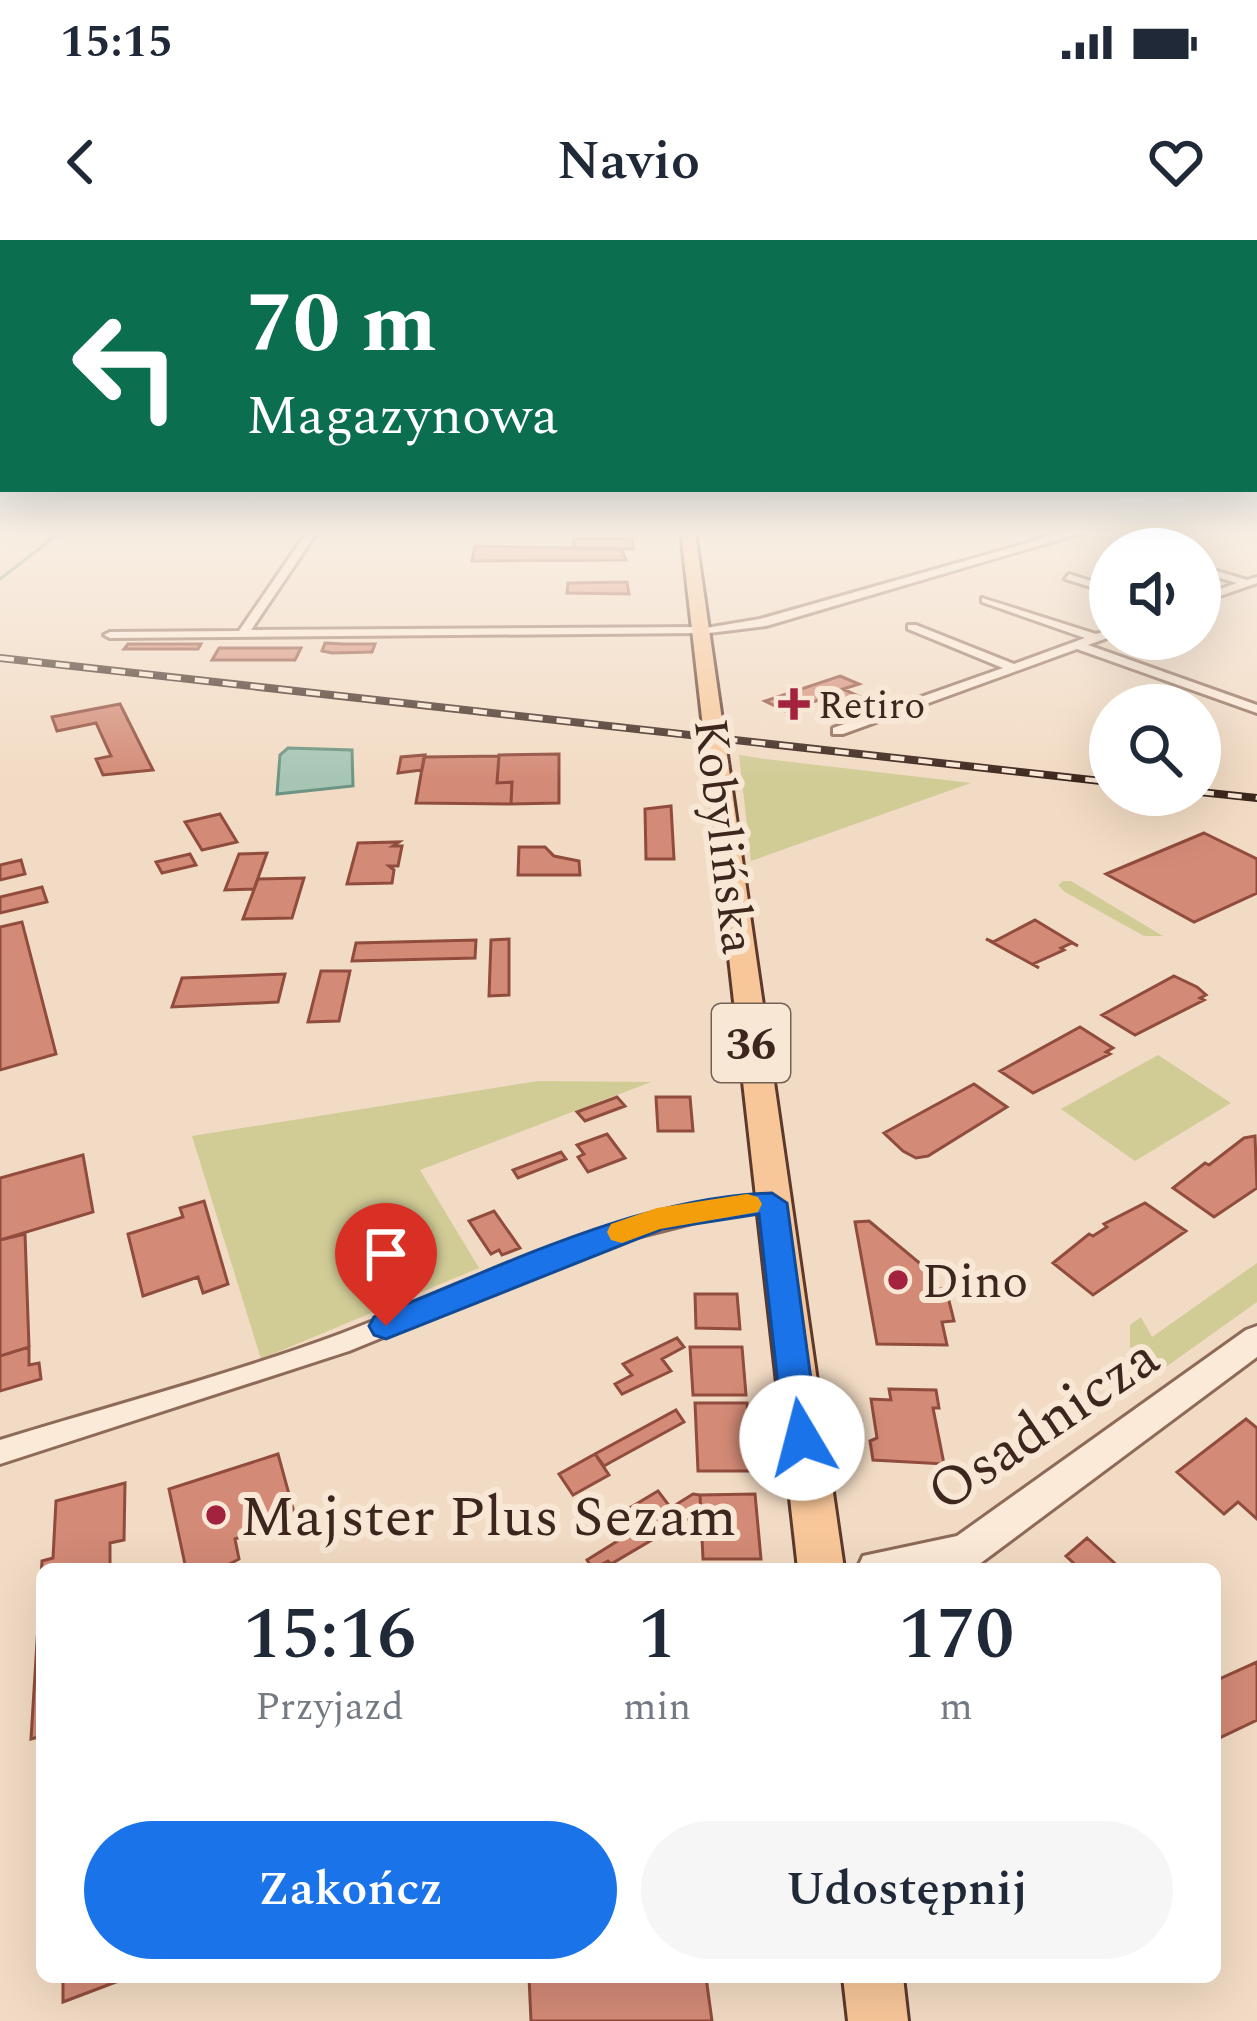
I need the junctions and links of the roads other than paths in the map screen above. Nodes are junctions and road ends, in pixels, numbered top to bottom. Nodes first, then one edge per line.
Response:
1 (255, 615) edge
2 (699, 615) edge
3 (789, 615) edge
4 (1030, 615) edge
5 (912, 627) dead end
6 (701, 630) junction
7 (244, 632) junction
8 (110, 635) dead end
9 (1089, 636) edge
10 (1089, 641) edge
11 (1078, 645) junction
12 (1014, 668) junction
13 (1257, 709) edge
14 (838, 730) dead end
15 (772, 1203) junction
16 (1257, 1339) edge
17 (0, 1451) edge
18 (820, 1563) edge
19 (907, 1563) edge
20 (874, 1983) edge
21 (878, 2021) edge

1 - 7 street
2 - 6 main road, Kobylińska / 36
3 - 6 street
4 - 9 street
5 - 12 street
6 - 7 street
6 - 15 main road, Kobylińska / 36
7 - 8 street
10 - 11 street
11 - 12 street
11 - 13 street
12 - 14 street
15 - 17 street
15 - 18 main road, Kobylińska / 36
16 - 19 street, Osadnicza
20 - 21 main road

